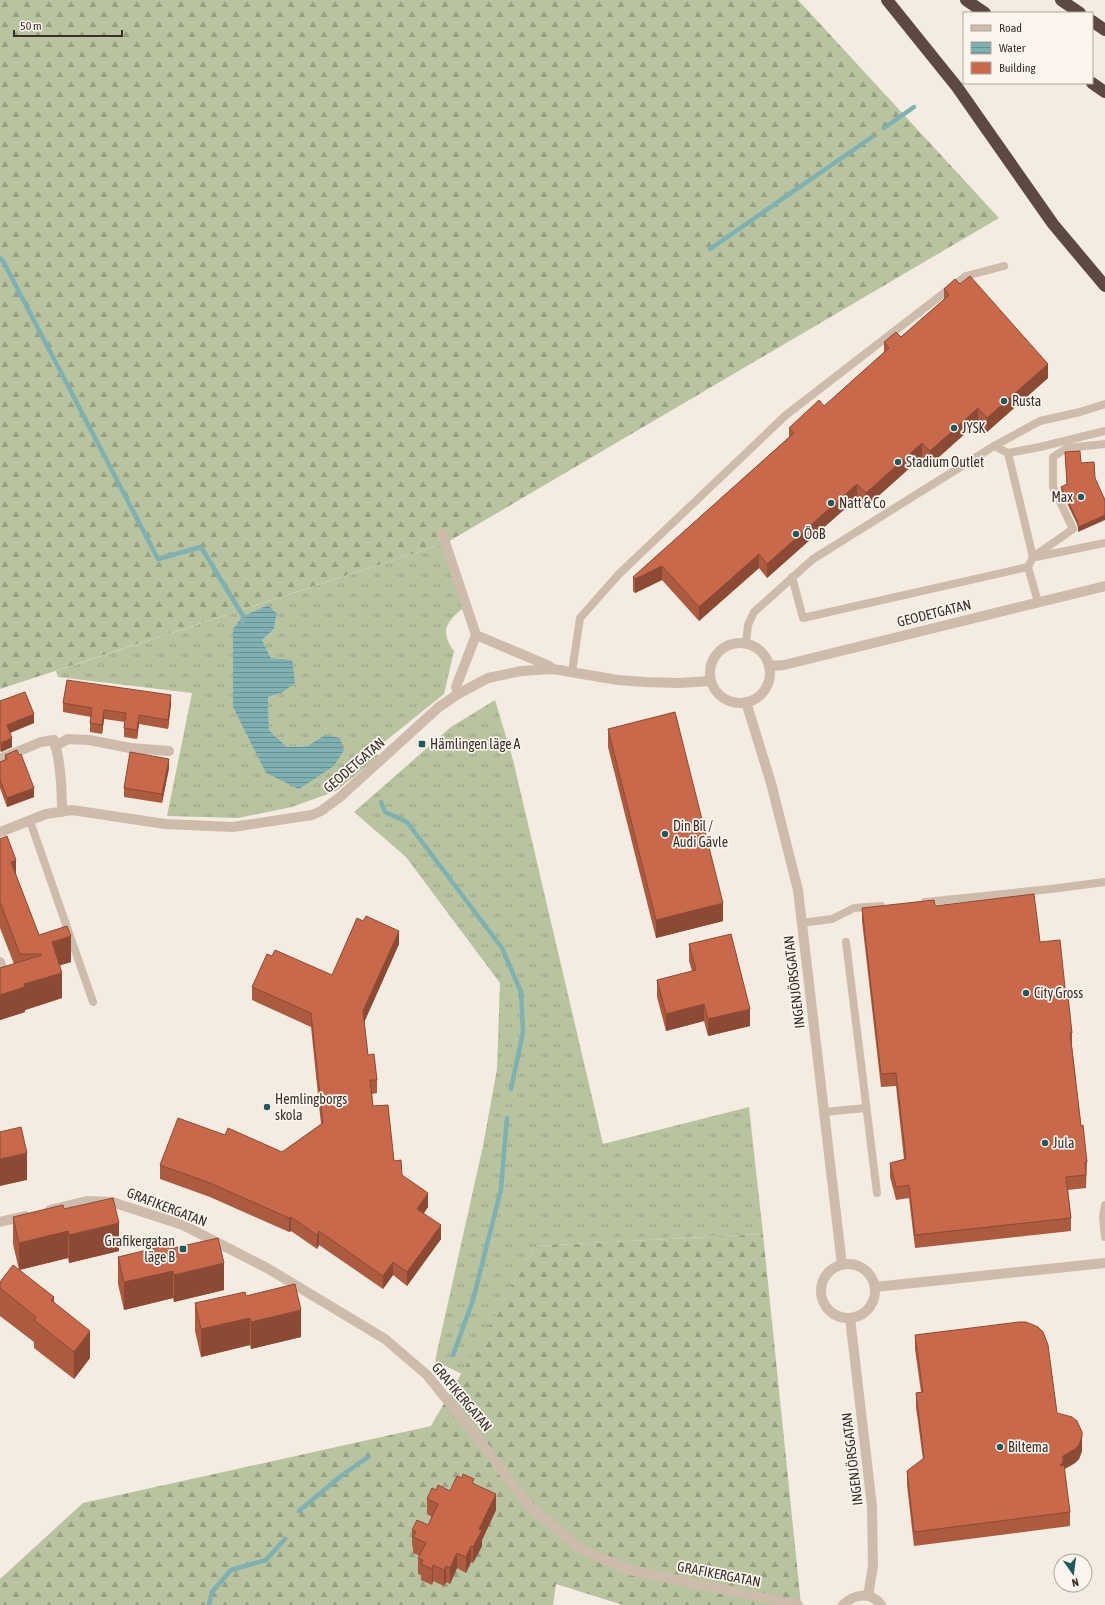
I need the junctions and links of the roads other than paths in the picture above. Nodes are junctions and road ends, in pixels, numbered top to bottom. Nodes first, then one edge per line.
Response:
1 (887, 0) edge
2 (966, 0) edge
3 (1061, 0) edge
4 (984, 12) edge
5 (1079, 12) edge
6 (1093, 22) edge
7 (1105, 30) edge
8 (1093, 84) edge
9 (1105, 92) edge
10 (1004, 266) dead end
11 (1105, 286) edge
12 (1105, 404) edge
13 (1105, 431) edge
14 (1105, 444) edge
15 (994, 446) junction
16 (1008, 453) junction
17 (442, 533) dead end
18 (1105, 543) edge
19 (1034, 557) junction
20 (1028, 567) junction
21 (792, 577) junction
22 (1105, 586) edge
23 (1038, 602) junction
24 (476, 635) junction
25 (746, 643) junction
26 (769, 666) junction
27 (553, 669) junction
28 (572, 672) junction
29 (710, 681) junction
30 (458, 694) junction
31 (746, 702) junction
32 (55, 746) junction
33 (169, 751) dead end
34 (0, 759) edge
35 (62, 812) junction
36 (30, 821) junction
37 (0, 832) edge
38 (1105, 882) edge
39 (917, 902) edge
40 (893, 905) edge
41 (801, 923) junction
42 (846, 942) dead end
43 (0, 962) edge
44 (0, 986) edge
45 (93, 1002) dead end
46 (866, 1108) junction
47 (824, 1112) junction
48 (877, 1193) dead end
49 (1105, 1205) edge
50 (0, 1222) edge
51 (1105, 1237) edge
52 (1105, 1263) edge
53 (842, 1265) junction
54 (875, 1287) junction
55 (850, 1318) junction
56 (868, 1596) junction
57 (798, 1605) edge
58 (843, 1605) edge
59 (881, 1605) edge

1 - 11 highway
2 - 4 highway
3 - 5 highway
6 - 7 highway
8 - 9 highway
10 - 28 lane
12 - 15 lane
13 - 16 lane
14 - 19 lane
15 - 16 lane
15 - 21 lane
16 - 19 lane
17 - 24 street
18 - 19 lane
19 - 20 lane
20 - 21 lane
20 - 23 lane
21 - 25 lane
22 - 23 street, GEODETGATAN
23 - 26 street, GEODETGATAN
24 - 27 street
24 - 30 street
25 - 26 street
25 - 29 street
26 - 31 street
27 - 28 street, GEODETGATAN
27 - 30 street, GEODETGATAN
28 - 29 street, GEODETGATAN
29 - 31 street
30 - 35 street, GEODETGATAN
31 - 41 street, INGENJÖRSGATAN
32 - 33 street
32 - 34 street
32 - 35 street
35 - 36 street, GEODETGATAN
36 - 37 street, GEODETGATAN
36 - 45 lane
38 - 39 lane
40 - 41 lane
41 - 47 street, INGENJÖRSGATAN
42 - 46 lane
43 - 44 street
46 - 47 lane
46 - 48 lane
47 - 53 street, INGENJÖRSGATAN
49 - 51 lane
50 - 57 street, GRAFIKERGATAN
52 - 54 street
53 - 54 street
53 - 55 street
54 - 55 street
55 - 56 street, INGENJÖRSGATAN
56 - 58 street
56 - 59 street

